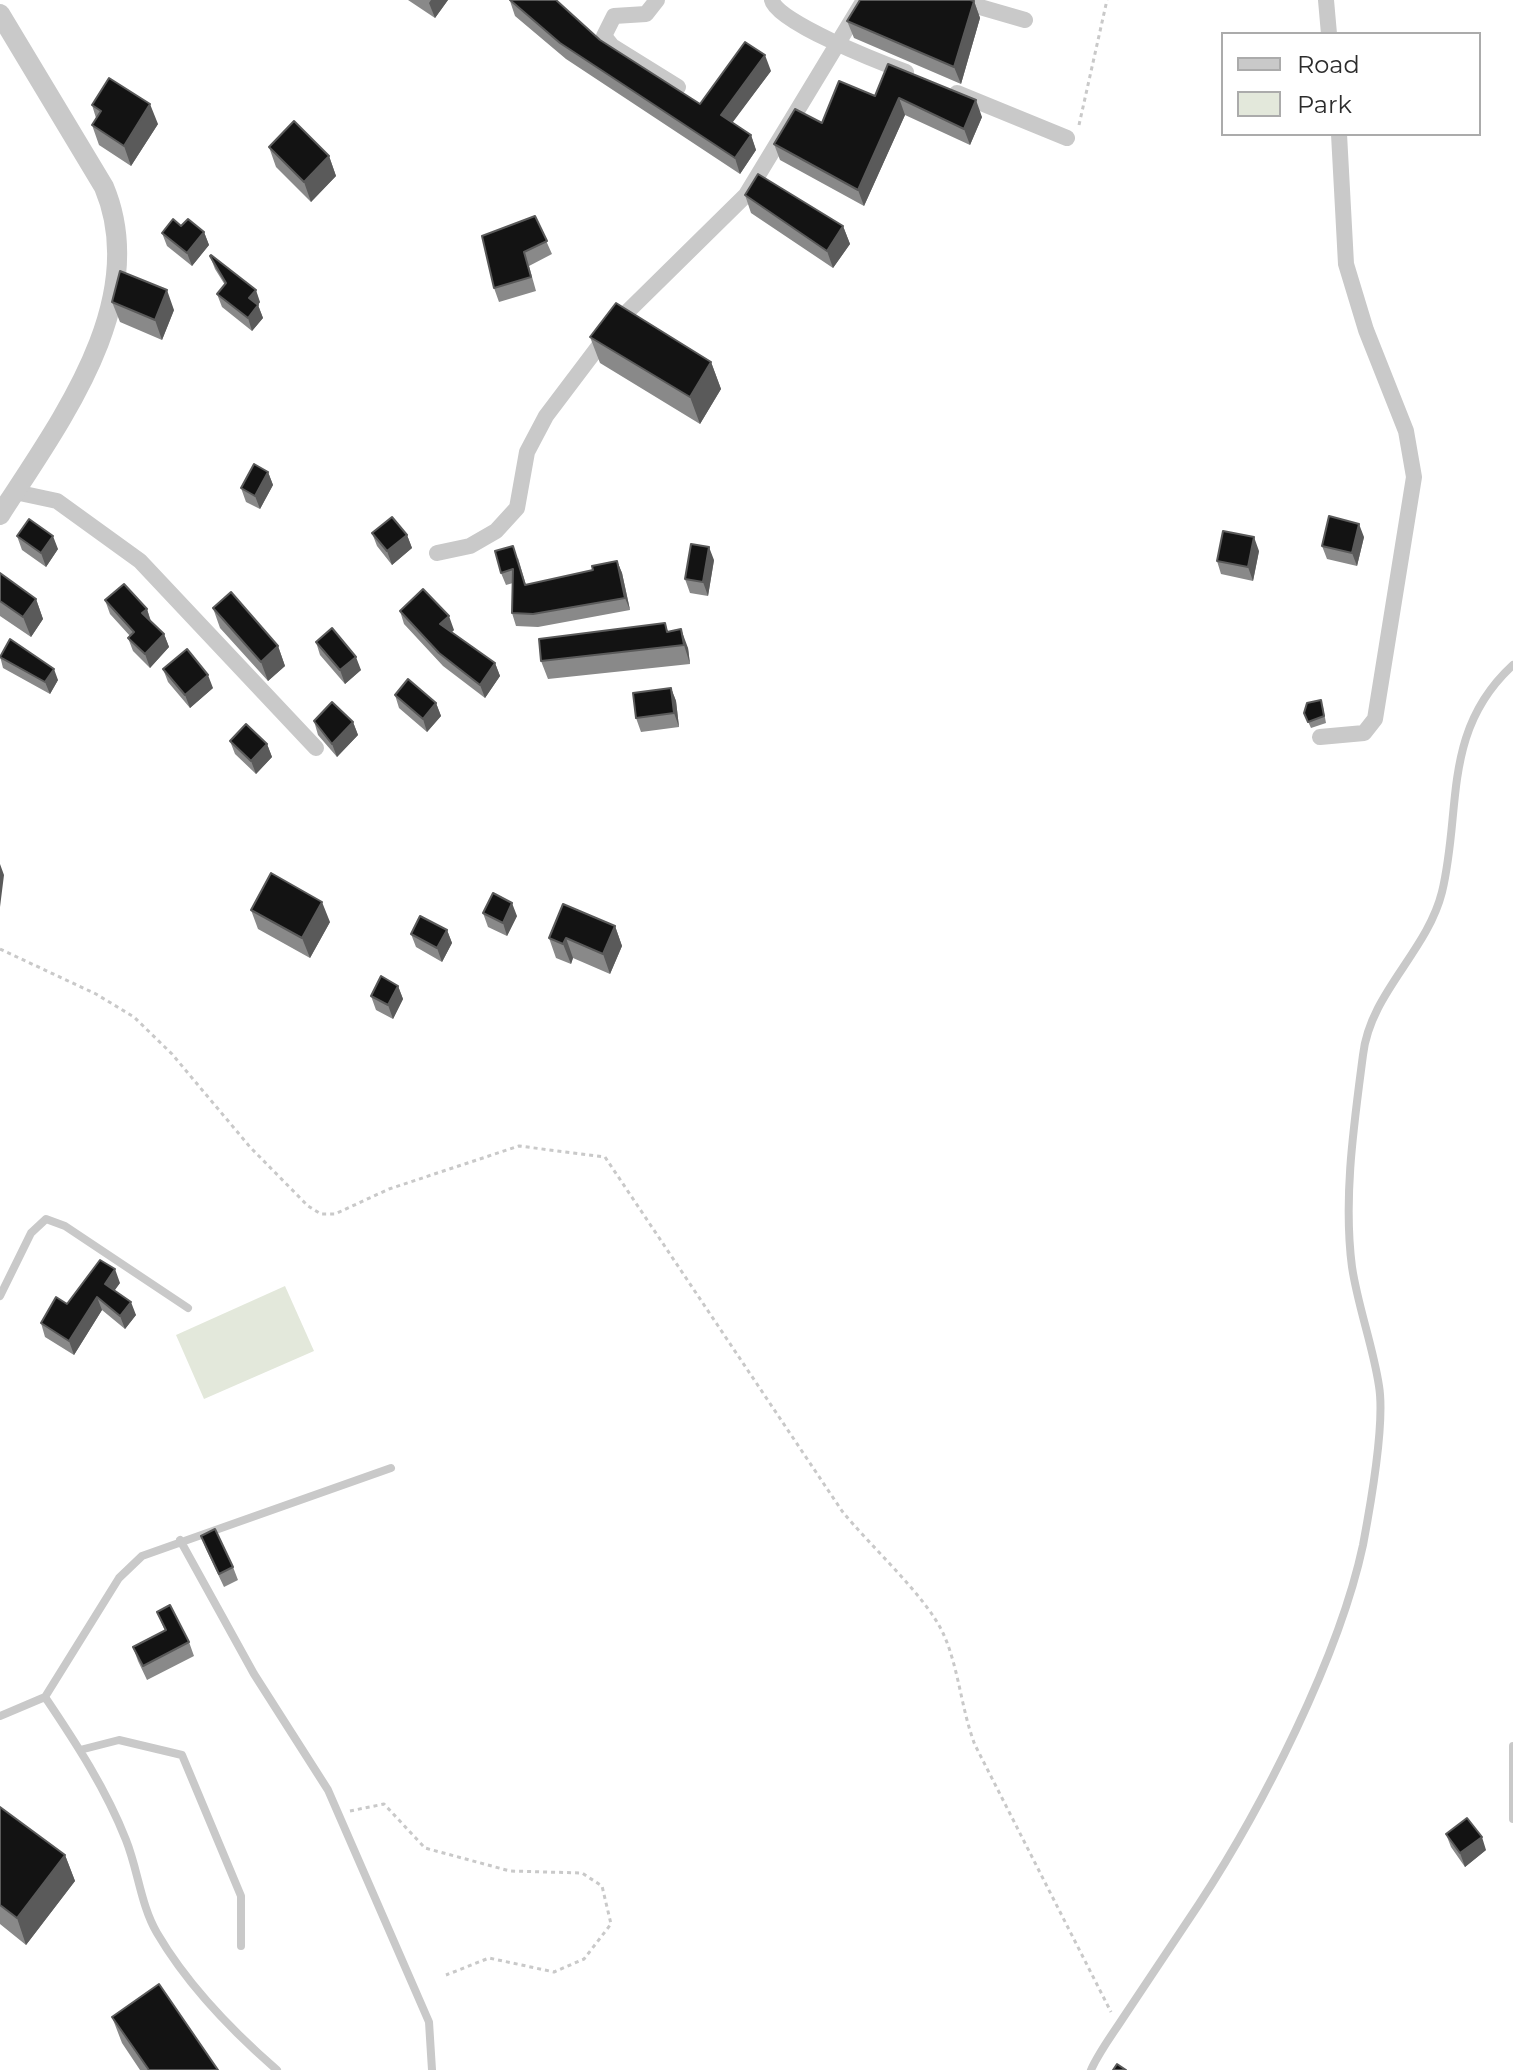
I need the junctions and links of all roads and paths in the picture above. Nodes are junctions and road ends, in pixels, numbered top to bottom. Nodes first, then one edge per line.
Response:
1 (657, 0) edge
2 (772, 0) edge
3 (864, 0) edge
4 (956, 0) edge
5 (1107, 0) edge
6 (1326, 0) edge
7 (0, 14) edge
8 (1025, 20) dead end
9 (1329, 32) edge
10 (836, 44) junction
11 (678, 87) edge
12 (1339, 136) edge
13 (1067, 138) joint
14 (15, 492) junction
15 (0, 515) edge
16 (437, 553) dead end
17 (1513, 665) edge
18 (1320, 737) dead end
19 (316, 748) dead end
20 (0, 949) edge
21 (0, 1296) edge
22 (188, 1308) dead end
23 (391, 1468) dead end
24 (180, 1540) junction
25 (45, 1697) junction
26 (0, 1716) edge
27 (1513, 1746) edge
28 (80, 1750) junction
29 (1512, 1792) edge
30 (338, 1814) junction
31 (1513, 1819) edge
32 (241, 1946) dead end
33 (446, 1975) dead end
34 (1118, 2026) junction
35 (277, 2070) edge
36 (432, 2070) edge
37 (1091, 2070) edge

1 - 11 street
2 - 10 street
3 - 10 street
4 - 8 street
5 - 13 path
6 - 9 street
7 - 14 street
10 - 13 street
10 - 16 street
12 - 18 street
14 - 15 street
14 - 19 street
17 - 34 lane
20 - 34 path
21 - 22 lane
23 - 24 lane
24 - 25 lane
24 - 30 lane
25 - 26 lane
25 - 28 lane
27 - 29 lane
28 - 32 lane
28 - 35 lane
29 - 31 lane
30 - 33 path
30 - 36 lane
34 - 37 lane

